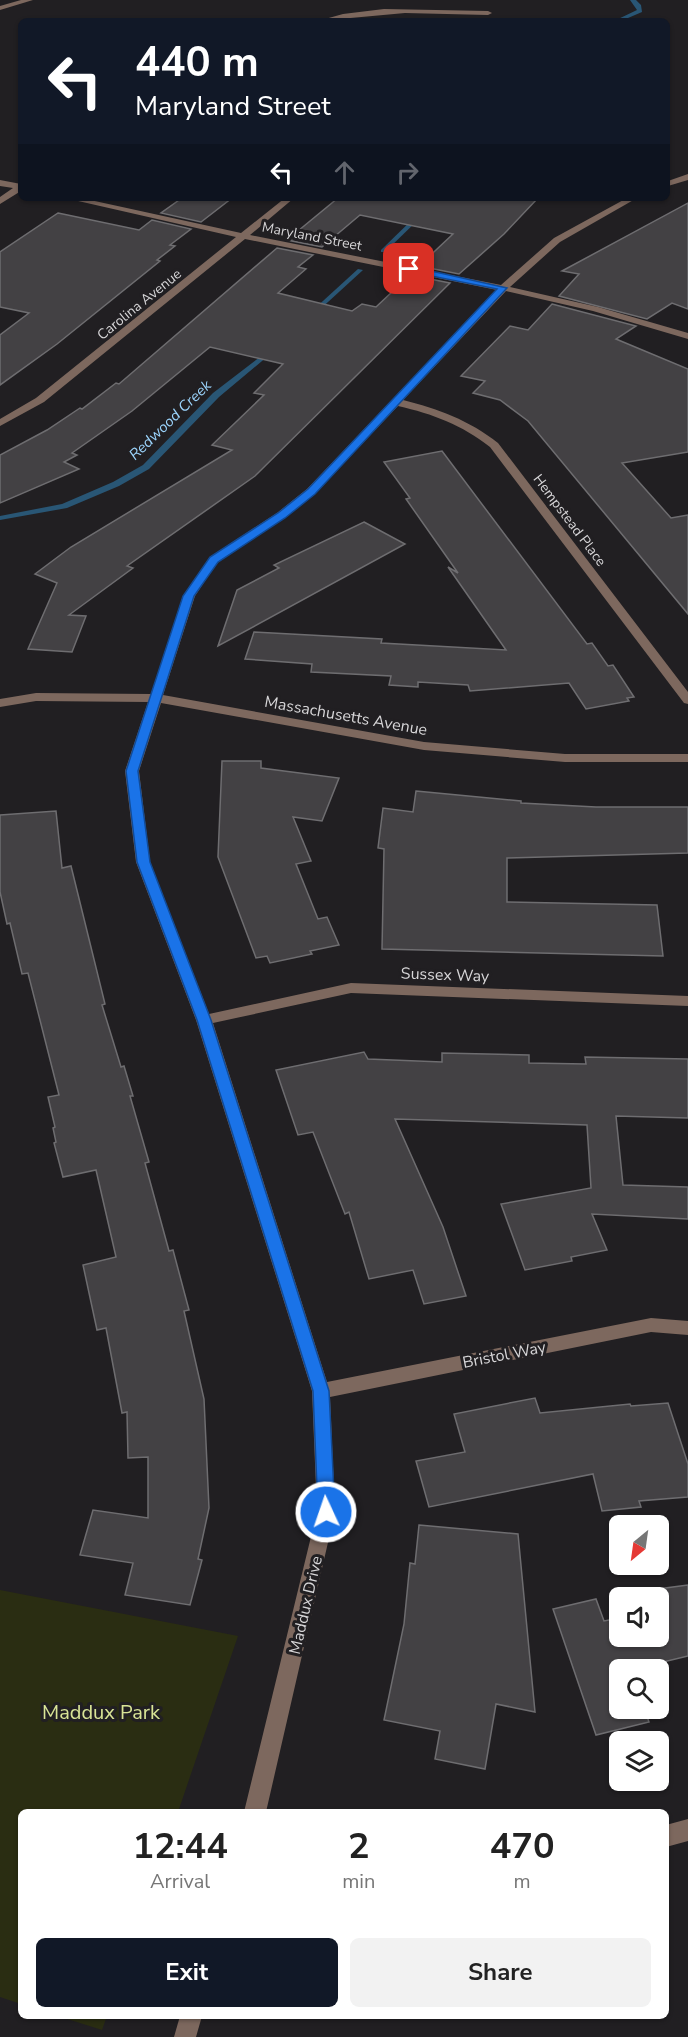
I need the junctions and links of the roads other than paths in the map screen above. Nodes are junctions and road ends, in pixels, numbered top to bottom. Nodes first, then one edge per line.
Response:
1 (29, 0) edge
2 (0, 8) edge
3 (488, 14) edge
4 (335, 18) edge
5 (688, 177) edge
6 (0, 183) edge
7 (670, 183) edge
8 (18, 186) edge
9 (18, 189) edge
10 (0, 201) edge
11 (83, 201) edge
12 (286, 201) edge
13 (628, 201) edge
14 (244, 236) junction
15 (503, 288) junction
16 (688, 336) edge
17 (396, 402) junction
18 (0, 423) edge
19 (156, 698) junction
20 (688, 700) edge
21 (0, 703) edge
22 (688, 758) edge
23 (688, 1001) edge
24 (204, 1020) junction
25 (688, 1329) edge
26 (321, 1391) junction
27 (256, 1809) edge
28 (688, 1830) edge
29 (669, 1835) edge
30 (190, 2019) edge
31 (185, 2037) edge

1 - 2 street
3 - 4 street
5 - 7 street
6 - 8 street
9 - 10 street
11 - 14 street, Maryland Street
12 - 14 street, Carolina Avenue
13 - 15 street, Maddux Drive
14 - 15 street, Maryland Street
14 - 18 street, Carolina Avenue
15 - 16 street, Maryland Street
15 - 17 street, Maddux Drive
17 - 19 street, Maddux Drive
17 - 20 street, Hempstead Place
19 - 21 street, Massachusetts Avenue
19 - 22 street, Massachusetts Avenue
19 - 24 street, Maddux Drive
23 - 24 street, Sussex Way
24 - 26 street, Maddux Drive
25 - 26 street, Bristol Way
26 - 27 street, Maddux Drive
28 - 29 street
30 - 31 street

